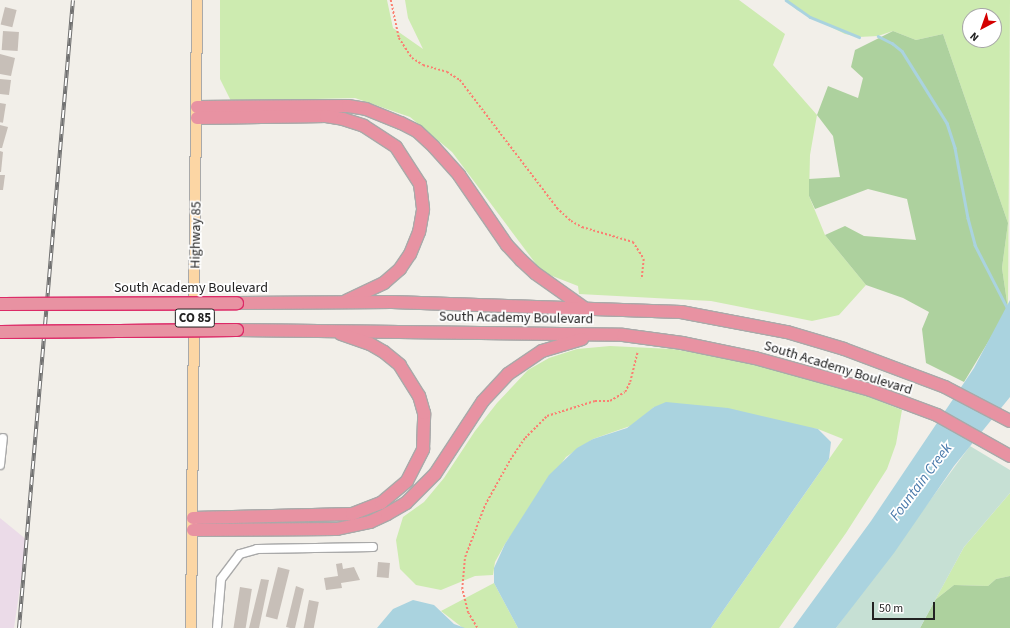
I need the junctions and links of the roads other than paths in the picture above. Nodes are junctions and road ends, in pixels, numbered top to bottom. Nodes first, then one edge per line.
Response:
1 (197, 0) edge
2 (197, 112) junction
3 (343, 303) junction
4 (0, 304) edge
5 (583, 307) junction
6 (324, 329) junction
7 (0, 332) edge
8 (623, 335) junction
9 (1010, 421) edge
10 (3, 438) dead end
11 (1010, 456) edge
12 (0, 465) edge
13 (193, 518) junction
14 (193, 530) junction
15 (373, 548) dead end
16 (191, 628) edge
17 (217, 628) edge

1 - 2 main road, Highway 85 / CO 85
2 - 3 highway
2 - 5 highway
2 - 13 main road, Highway 85 / CO 85
3 - 4 highway, South Academy Boulevard, bridge
3 - 5 highway, South Academy Boulevard
5 - 9 highway, South Academy Boulevard
6 - 7 highway, South Academy Boulevard, bridge
6 - 8 highway, South Academy Boulevard
6 - 13 highway
8 - 11 highway, South Academy Boulevard
8 - 14 highway
10 - 12 lane
13 - 14 main road, CO 85
14 - 16 main road, CO 85
15 - 17 lane

